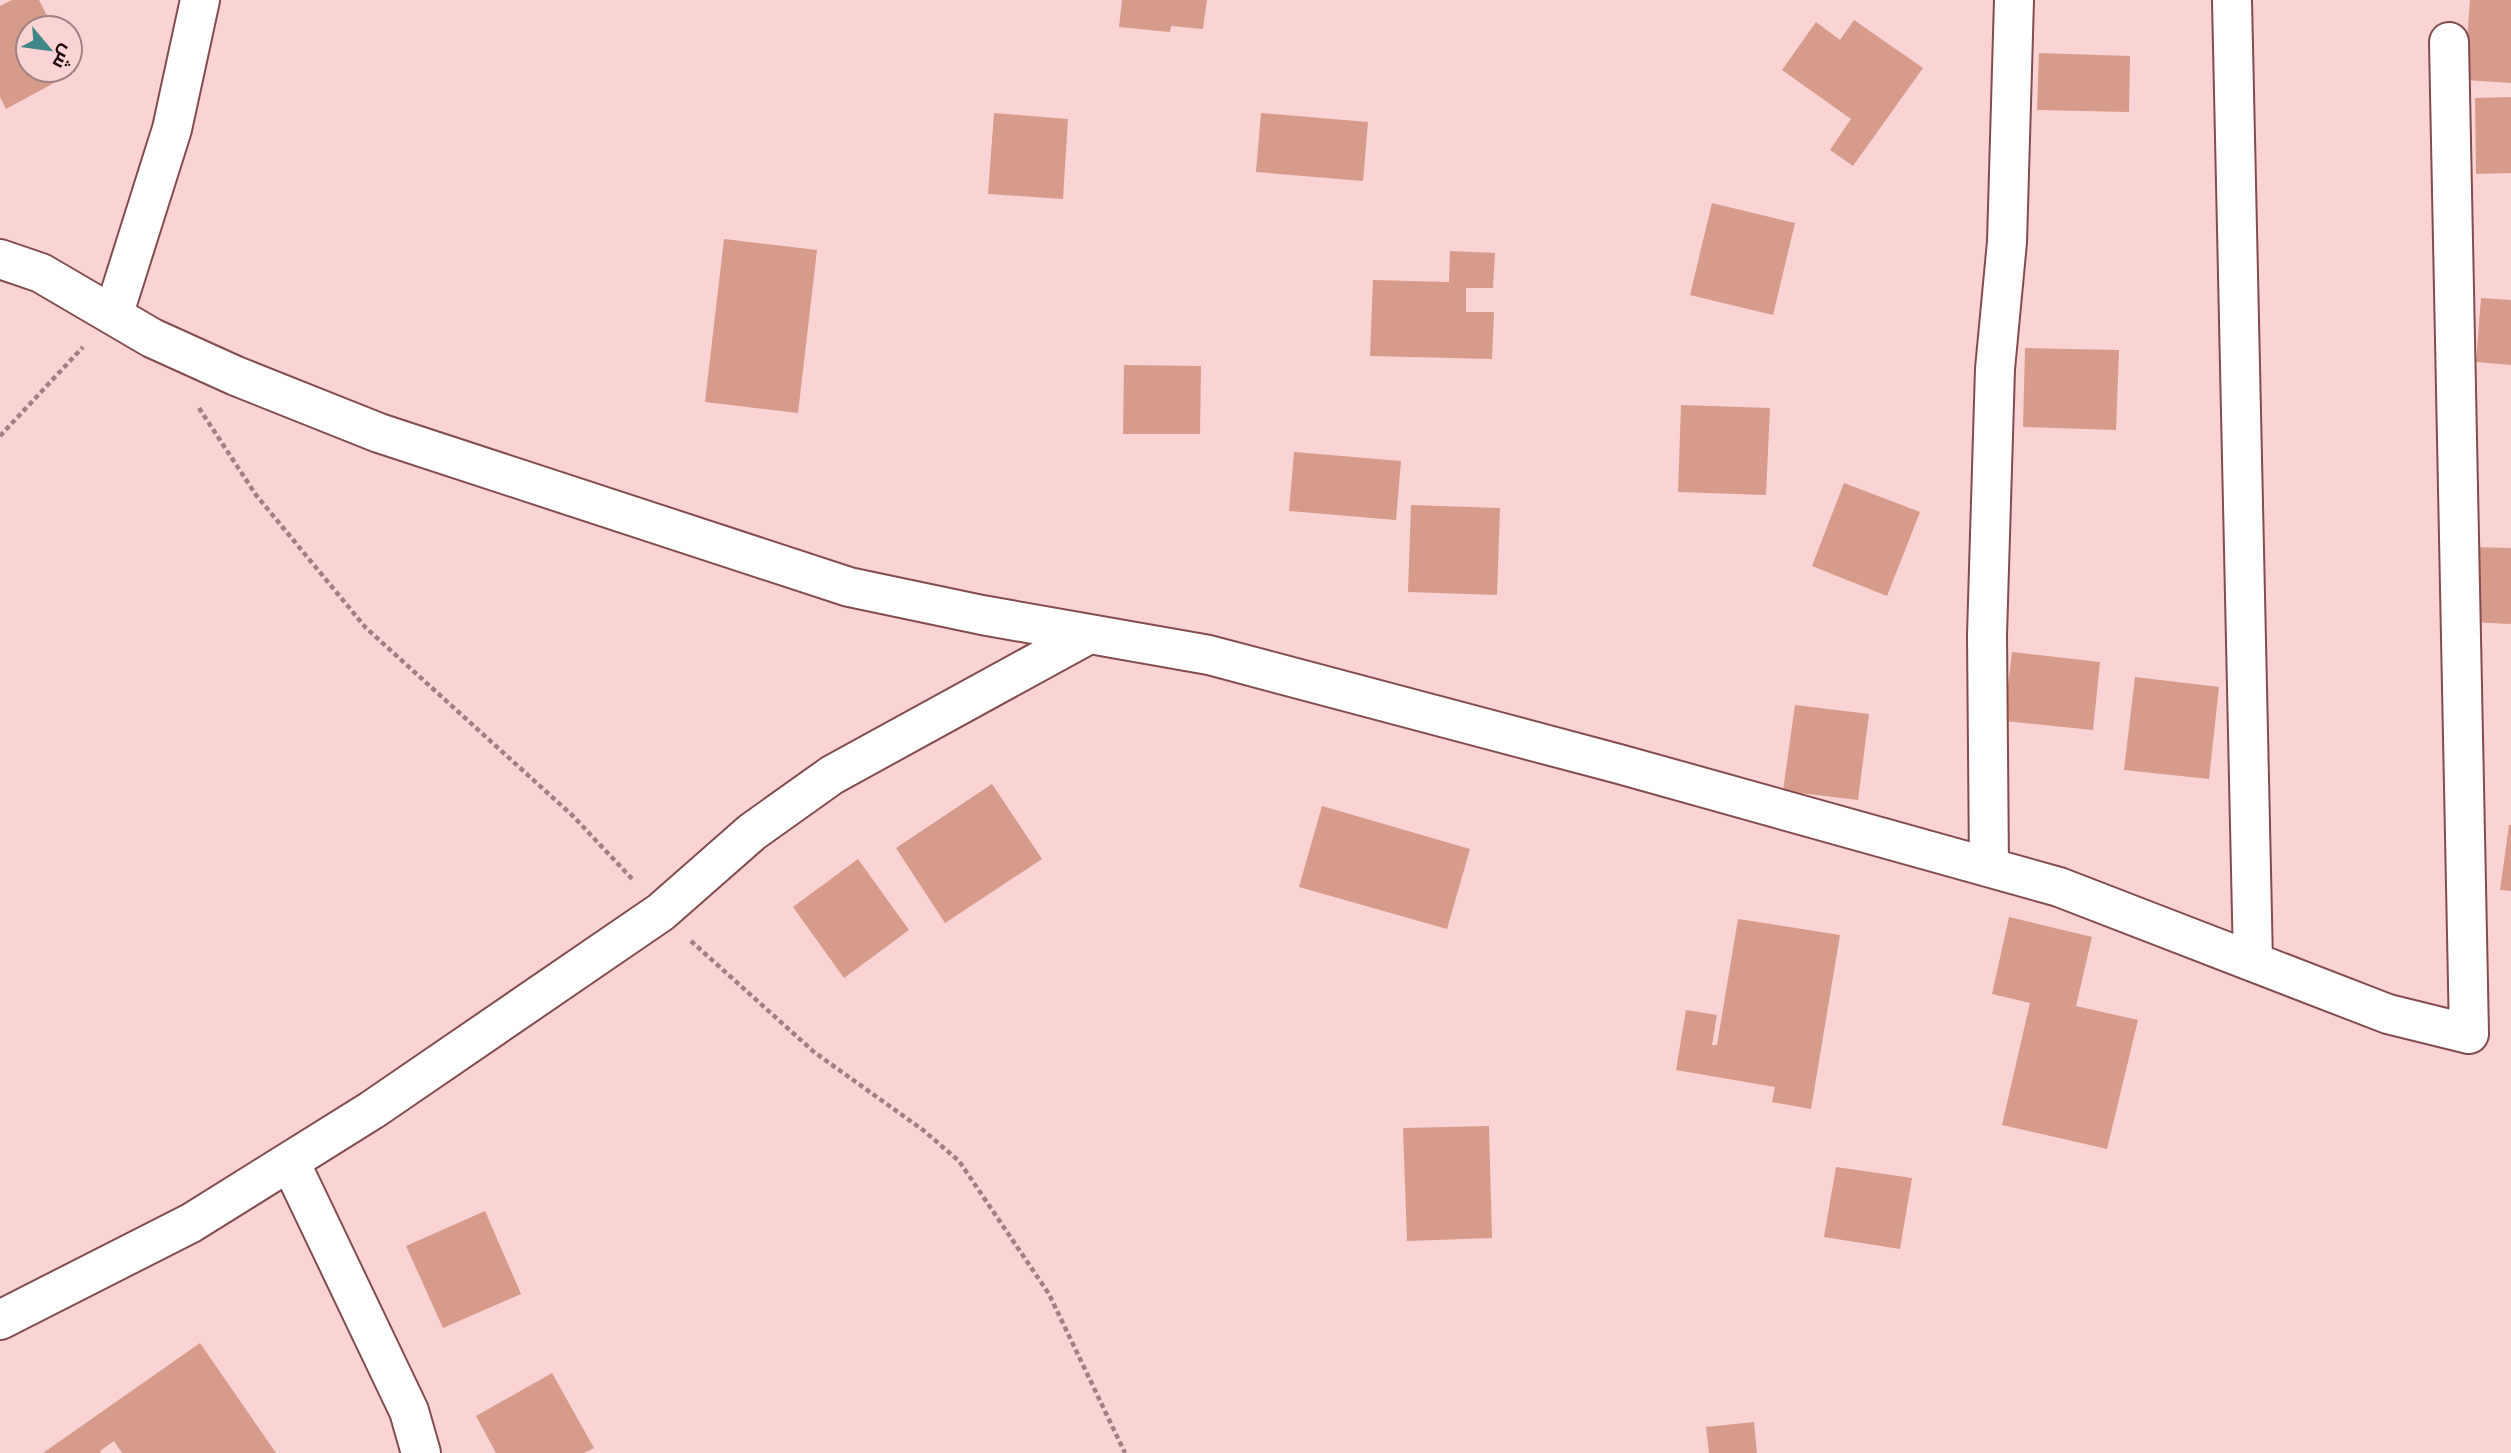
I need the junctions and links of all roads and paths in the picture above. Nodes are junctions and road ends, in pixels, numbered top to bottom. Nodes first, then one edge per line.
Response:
1 (200, 0) edge
2 (2014, 0) edge
3 (2232, 0) edge
4 (2449, 42) dead end
5 (0, 259) edge
6 (114, 313) junction
7 (0, 436) edge
8 (1089, 634) junction
9 (1989, 867) junction
10 (2253, 962) junction
11 (290, 1161) junction
12 (0, 1320) edge
13 (421, 1453) edge

1 - 6 street
2 - 9 street
3 - 10 street
4 - 10 street
5 - 6 street
6 - 7 path
6 - 8 street
8 - 9 street
8 - 11 street
9 - 10 street
11 - 12 street
11 - 13 street

